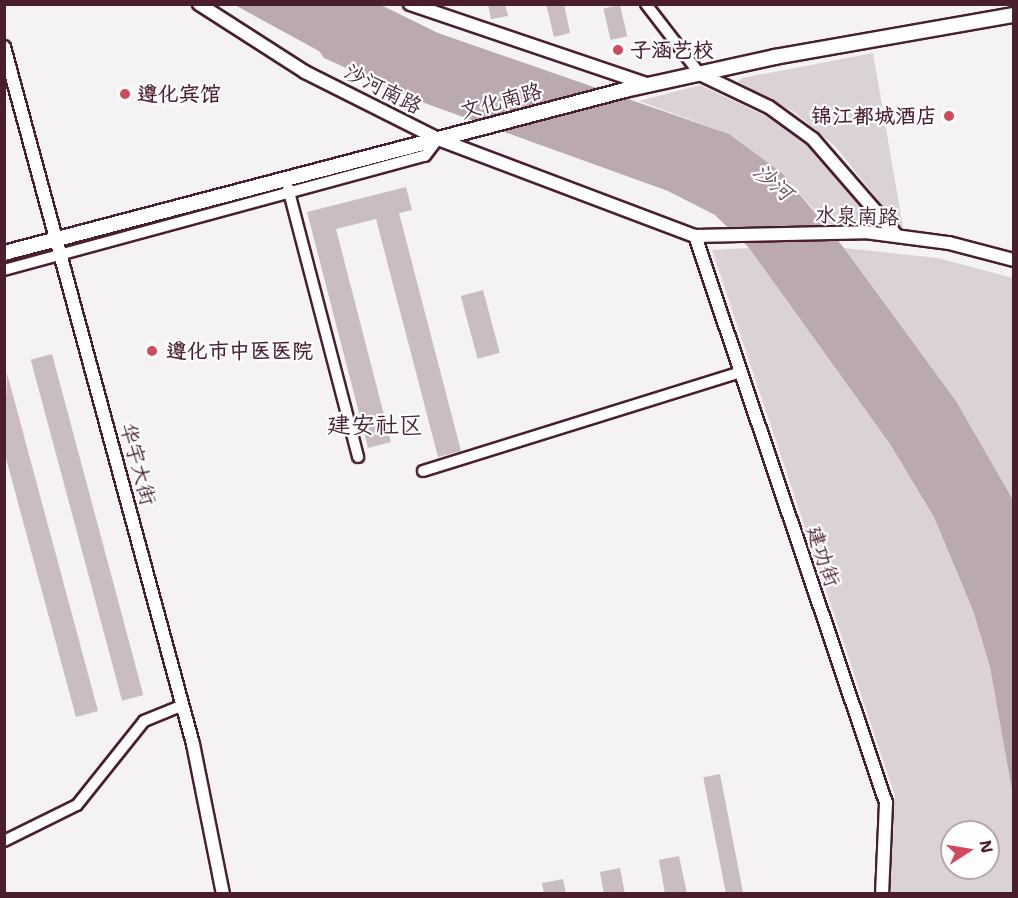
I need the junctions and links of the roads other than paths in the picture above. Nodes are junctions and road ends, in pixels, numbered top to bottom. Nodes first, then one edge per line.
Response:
1 (199, 4) edge
2 (410, 4) edge
3 (646, 4) edge
4 (1014, 15) edge
5 (4, 47) edge
6 (700, 74) junction
7 (649, 85) junction
8 (438, 139) junction
9 (285, 180) junction
10 (695, 236) junction
11 (897, 237) junction
12 (55, 241) junction
13 (4, 253) edge
14 (60, 256) junction
15 (1014, 260) edge
16 (4, 270) edge
17 (741, 372) junction
18 (358, 457) dead end
19 (423, 471) dead end
20 (183, 705) junction
21 (4, 841) edge
22 (223, 894) edge
23 (882, 894) edge

1 - 8 street, 沙河南路
2 - 7 street
3 - 6 street
4 - 6 main road, 文化南路
5 - 12 street, 华宇大街
6 - 7 main road, 文化南路
6 - 11 street
7 - 8 main road, 文化南路
8 - 9 main road, 文化南路
8 - 10 street, 沙河南路
8 - 14 street
9 - 12 main road, 文化南路
9 - 18 street
10 - 11 street, 水泉南路
10 - 17 street, 建功街
11 - 15 street, 水泉南路
12 - 13 main road, 文化南路
12 - 14 street, 华宇大街
14 - 16 street
14 - 20 street, 华宇大街
17 - 19 street
17 - 23 street, 建功街
20 - 21 street
20 - 22 street, 华宇大街

